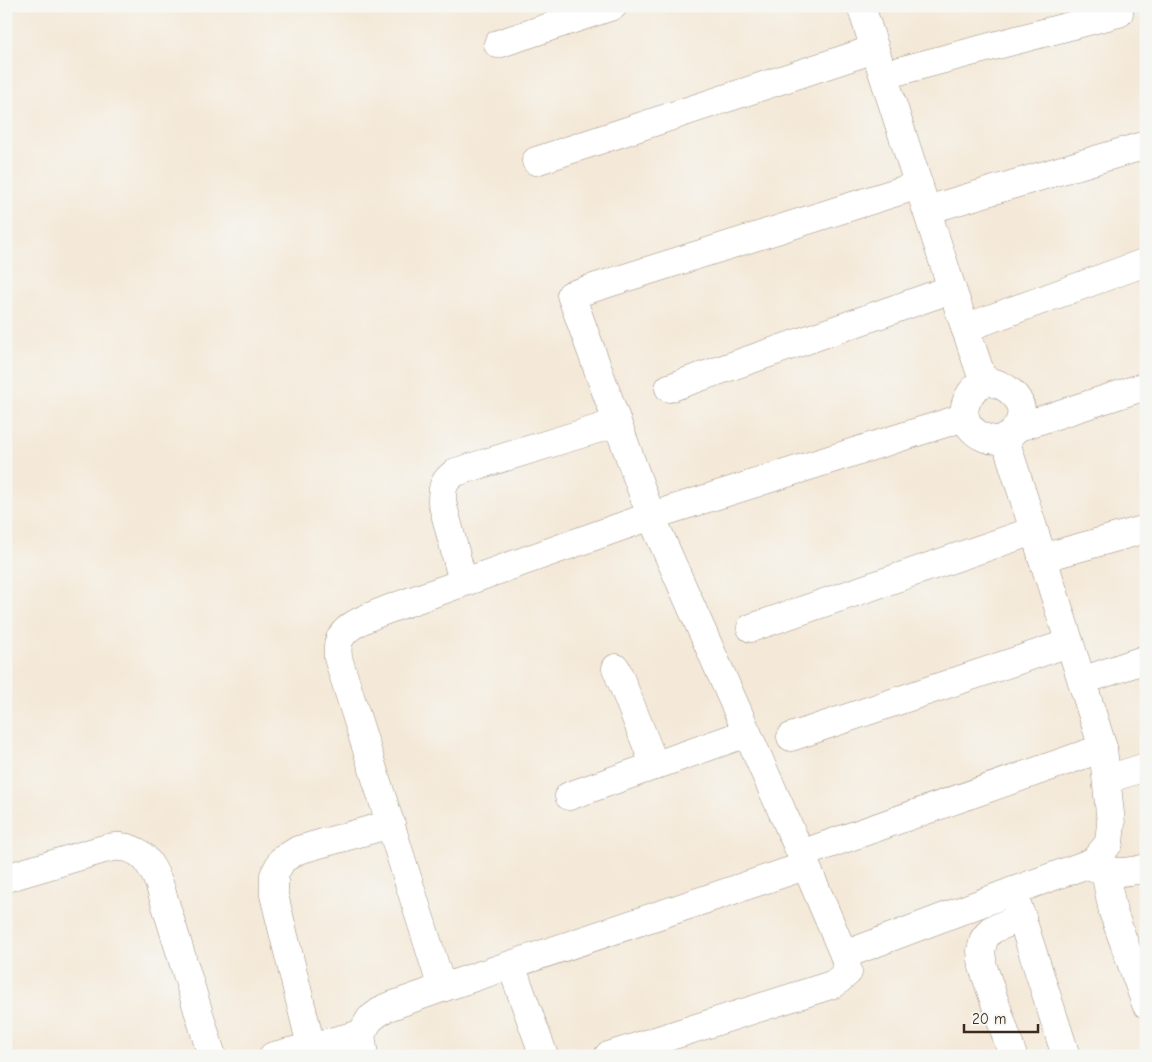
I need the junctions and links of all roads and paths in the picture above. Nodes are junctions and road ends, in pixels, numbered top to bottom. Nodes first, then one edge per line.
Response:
1 (612, 6) edge
2 (861, 6) edge
3 (1118, 13) dead end
4 (498, 44) dead end
5 (875, 49) junction
6 (884, 75) junction
7 (1146, 146) edge
8 (536, 161) dead end
9 (923, 198) junction
10 (1146, 262) edge
11 (952, 288) junction
12 (965, 328) junction
13 (984, 383) junction
14 (1146, 386) edge
15 (669, 388) dead end
16 (966, 417) junction
17 (617, 423) junction
18 (1010, 433) junction
19 (650, 516) junction
20 (1146, 529) edge
21 (1034, 531) junction
22 (1042, 558) junction
23 (463, 582) junction
24 (751, 628) dead end
25 (1069, 643) junction
26 (1146, 658) edge
27 (616, 668) dead end
28 (1082, 681) junction
29 (747, 734) junction
30 (791, 736) dead end
31 (1103, 748) junction
32 (655, 766) junction
33 (1146, 766) edge
34 (1107, 779) junction
35 (569, 796) dead end
36 (390, 824) junction
37 (803, 860) junction
38 (1095, 868) junction
39 (1146, 868) edge
40 (6, 878) edge
41 (1013, 890) junction
42 (1022, 917) junction
43 (844, 955) junction
44 (1138, 962) edge
45 (511, 965) junction
46 (442, 988) junction
47 (1146, 1004) edge
48 (363, 1045) edge
49 (311, 1046) junction
50 (212, 1056) edge
51 (273, 1056) edge
52 (544, 1056) edge
53 (608, 1056) edge
54 (1013, 1056) edge
55 (1066, 1056) edge

1 - 4 street
2 - 5 street
3 - 6 street
5 - 6 street
5 - 8 street
6 - 9 street
7 - 9 street
9 - 11 street
9 - 17 street
10 - 12 street
11 - 12 street
11 - 15 street
12 - 13 street
13 - 16 street
13 - 18 street
14 - 18 street
16 - 18 street
16 - 19 street
17 - 19 street
17 - 23 street
18 - 21 street
19 - 23 street
19 - 29 street
20 - 22 street
21 - 22 street
21 - 24 street
22 - 25 street
23 - 36 street
25 - 28 street
25 - 30 street
26 - 28 street
27 - 32 street
28 - 31 street
29 - 32 street
29 - 37 street
31 - 34 street
31 - 37 street
32 - 35 street
33 - 34 street
34 - 38 street
36 - 46 street
36 - 49 street
37 - 43 street
37 - 45 street
38 - 39 street
38 - 41 street
38 - 44 street
40 - 50 street
41 - 42 street
41 - 43 street
42 - 54 street
42 - 55 street
43 - 53 street
44 - 47 street
45 - 46 street
45 - 52 street
46 - 48 street
48 - 49 street
49 - 51 street

